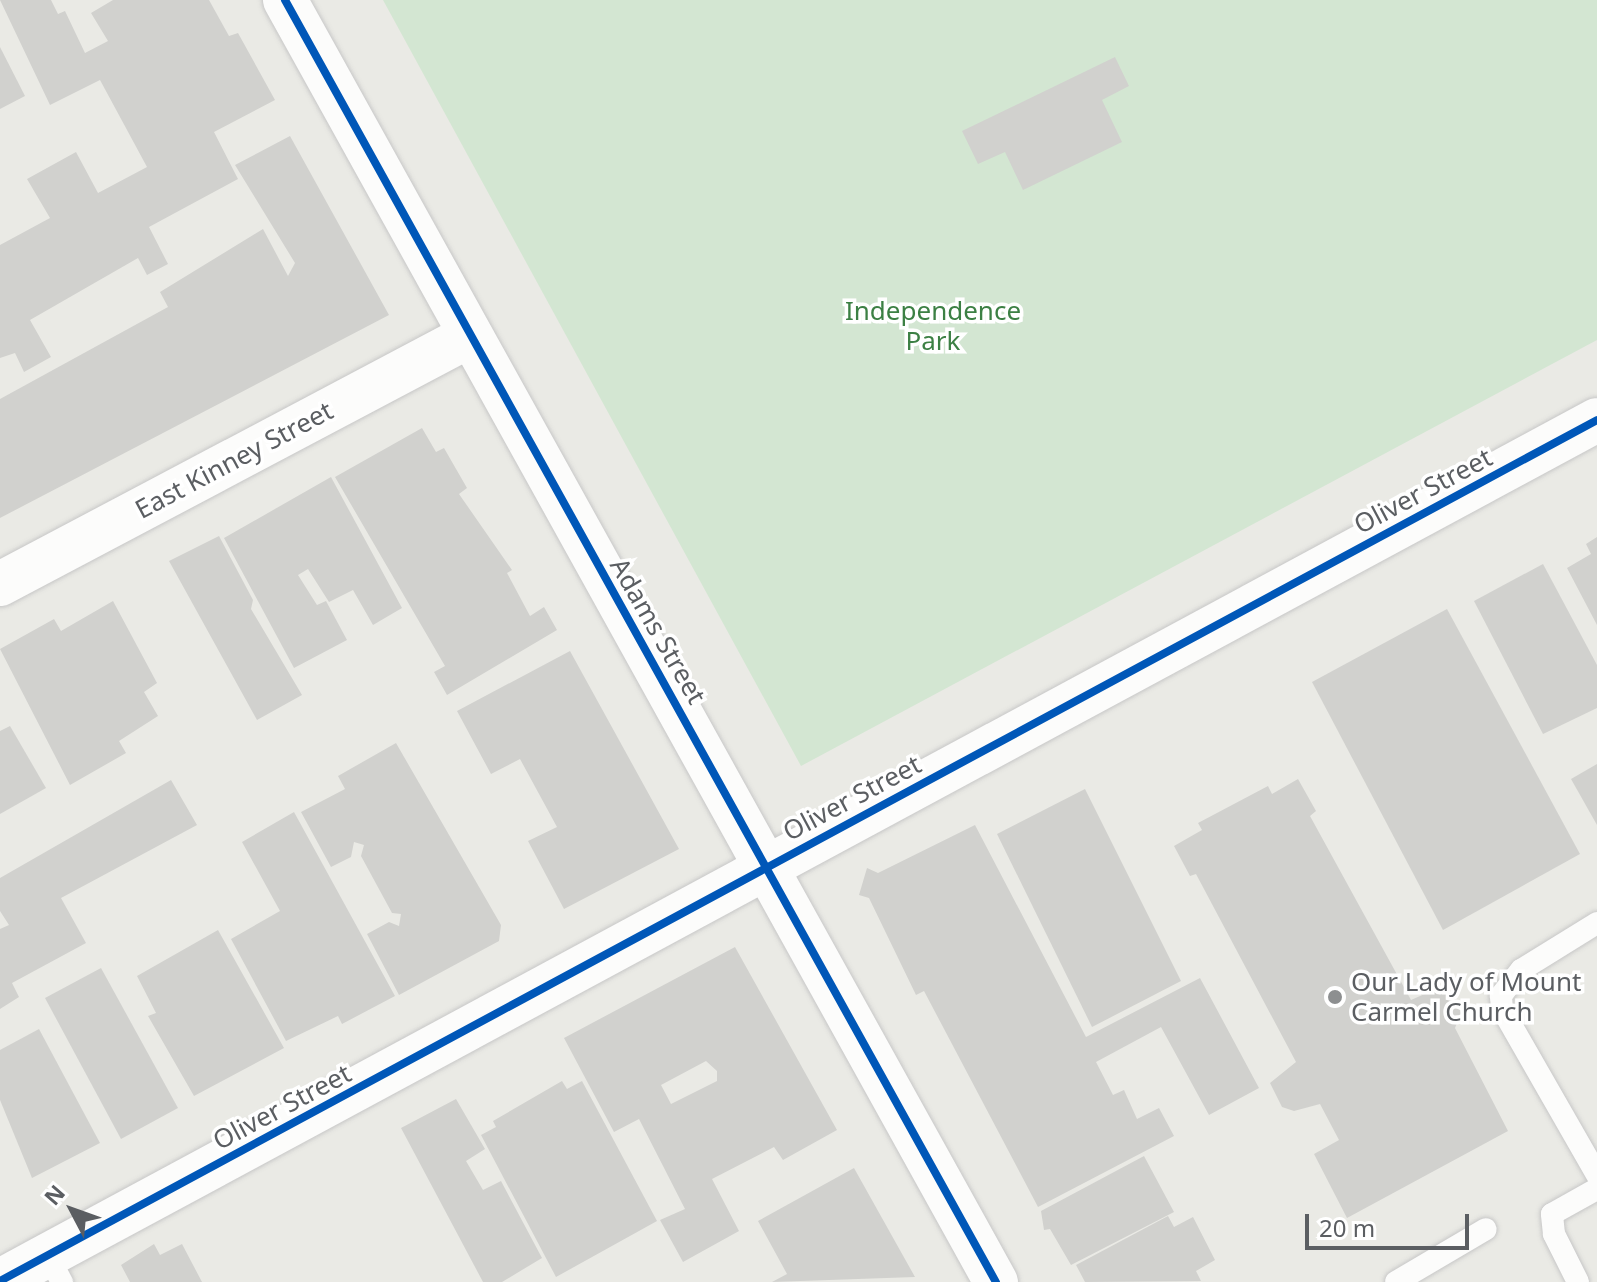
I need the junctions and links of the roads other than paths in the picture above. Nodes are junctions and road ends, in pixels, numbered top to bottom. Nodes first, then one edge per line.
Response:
1 (285, 0) edge
2 (469, 336) junction
3 (1597, 420) edge
4 (0, 584) edge
5 (768, 865) junction
6 (1597, 923) edge
7 (1597, 1175) edge
8 (1597, 1189) edge
9 (1486, 1229) dead end
10 (55, 1269) edge
11 (0, 1281) edge
12 (996, 1282) edge
13 (1396, 1282) edge
14 (1578, 1282) edge

1 - 2 street, Adams Street
2 - 4 street, East Kinney Street
2 - 5 street, Adams Street
3 - 5 street, Oliver Street
5 - 10 street, Oliver Street
5 - 12 street, Adams Street
6 - 7 lane
8 - 14 lane
9 - 13 lane
10 - 11 street, Oliver Street

